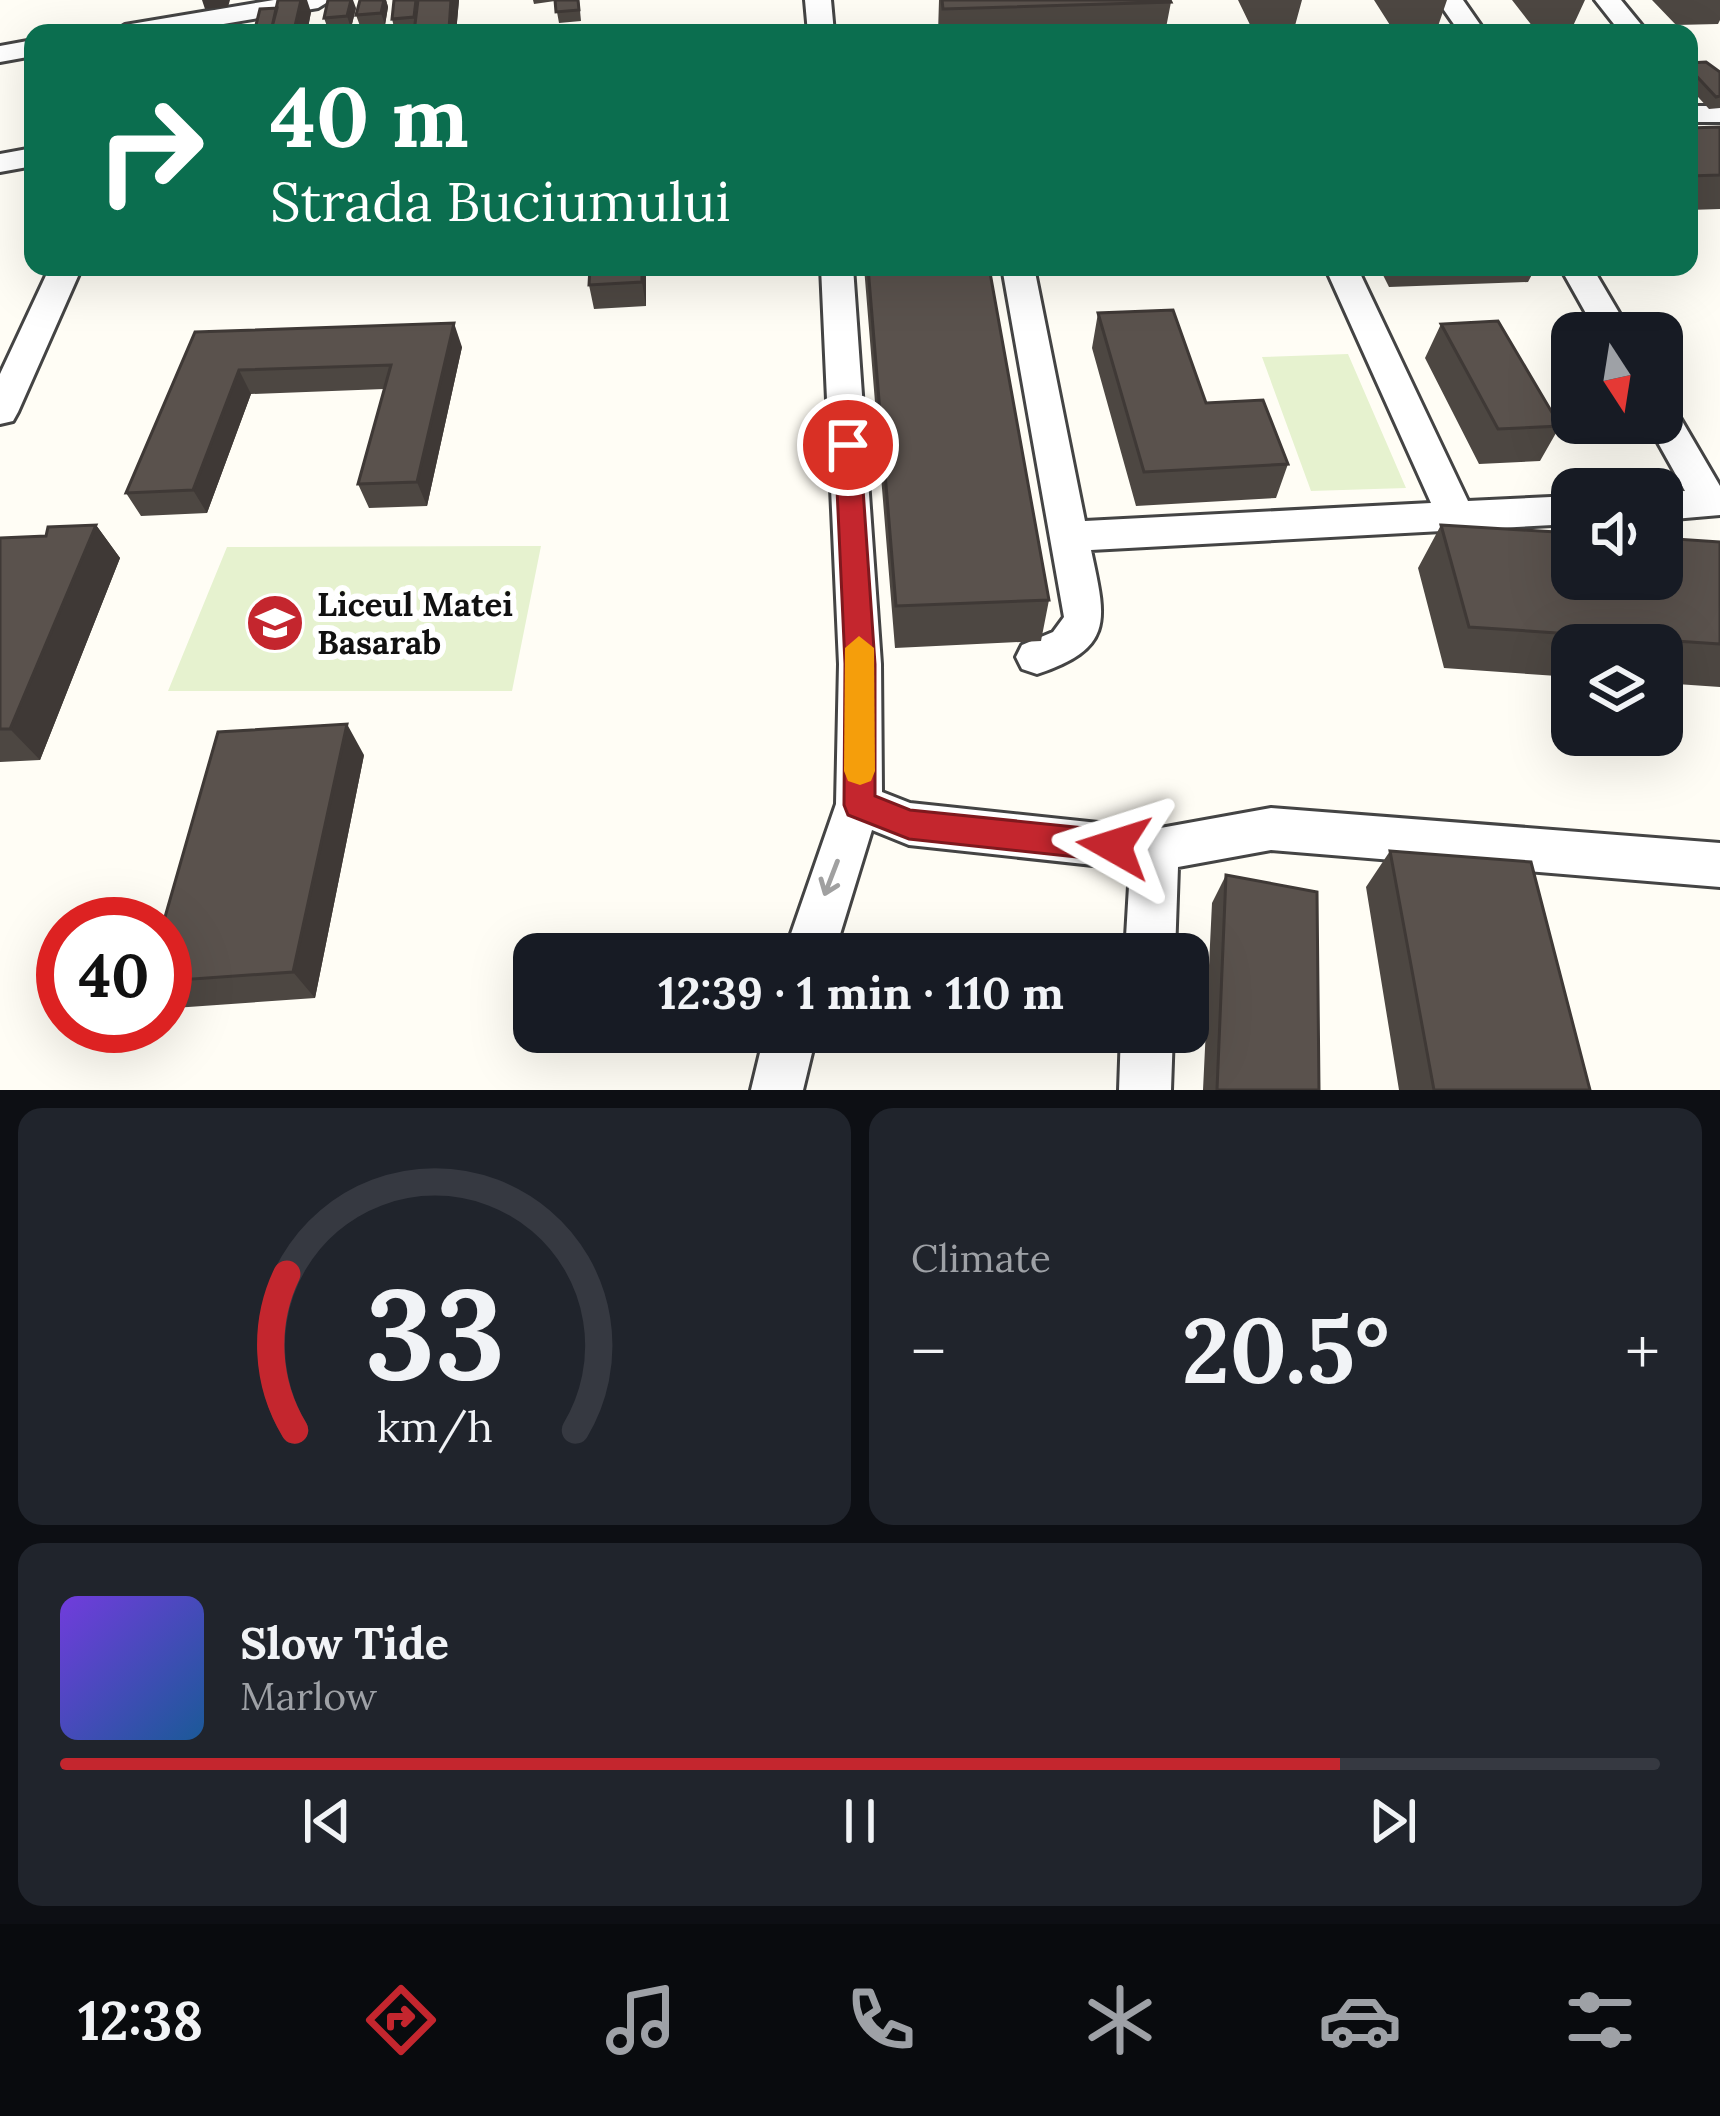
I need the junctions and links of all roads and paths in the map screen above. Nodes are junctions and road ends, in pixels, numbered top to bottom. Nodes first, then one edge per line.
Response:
1 (318, 0) edge
2 (1608, 0) edge
3 (197, 24) edge
4 (1628, 24) edge
5 (61, 276) edge
6 (838, 276) edge
7 (1020, 276) edge
8 (1345, 276) edge
9 (1581, 276) edge
10 (1602, 312) edge
11 (0, 412) edge
12 (1677, 444) edge
13 (1683, 505) edge
14 (1551, 511) edge
15 (1455, 514) junction
16 (1072, 536) junction
17 (1037, 657) dead end
18 (860, 805) junction
19 (1155, 850) junction
20 (1720, 865) edge
21 (814, 933) edge
22 (1151, 933) edge
23 (786, 1053) edge
24 (1146, 1053) edge
25 (777, 1090) edge
26 (1145, 1090) edge

1 - 3 street
2 - 4 street
5 - 11 street
6 - 18 street
7 - 16 street
8 - 15 street
9 - 10 street
12 - 13 street
14 - 15 street
15 - 16 street
16 - 17 street
18 - 19 street
18 -> 21 street
19 - 20 street
19 - 22 street
23 - 25 street
24 - 26 street

